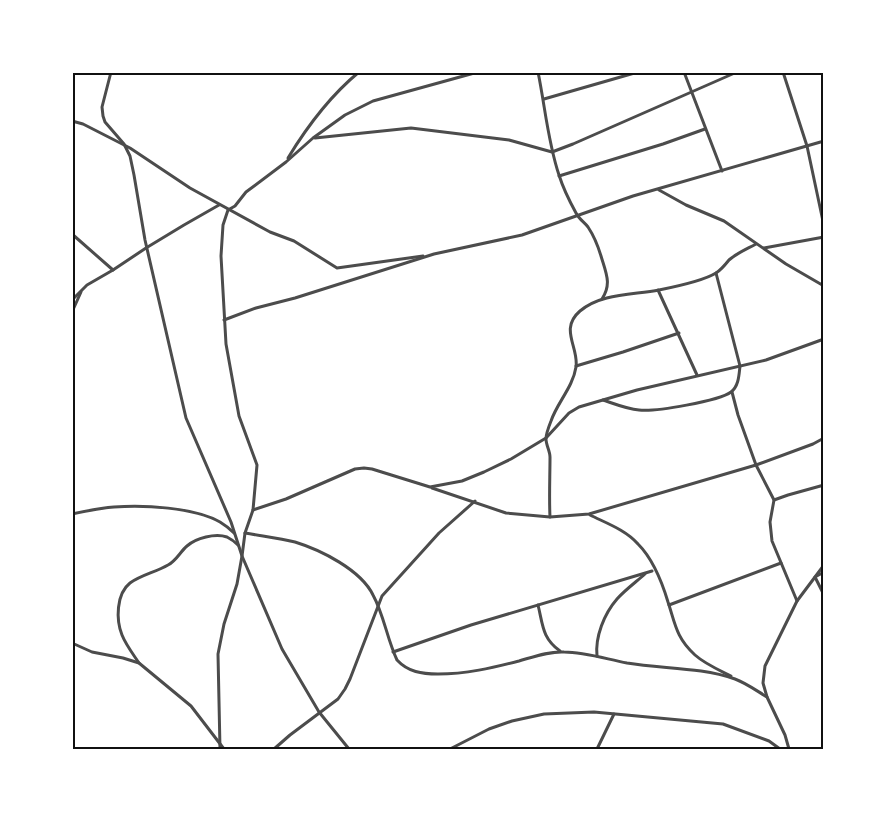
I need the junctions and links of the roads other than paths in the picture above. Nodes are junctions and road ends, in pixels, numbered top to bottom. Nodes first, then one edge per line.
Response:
1 (111, 72) edge
2 (359, 72) edge
3 (478, 72) edge
4 (538, 72) edge
5 (638, 72) edge
6 (684, 72) edge
7 (737, 72) edge
8 (783, 72) edge
9 (692, 92) junction
10 (544, 99) junction
11 (72, 121) edge
12 (705, 129) junction
13 (313, 138) junction
14 (824, 141) edge
15 (124, 144) junction
16 (807, 146) junction
17 (552, 152) junction
18 (286, 162) junction
19 (722, 171) junction
20 (559, 176) junction
21 (659, 190) junction
22 (219, 205) junction
23 (228, 210) junction
24 (577, 216) junction
25 (824, 226) edge
26 (72, 234) edge
27 (824, 237) edge
28 (756, 244) junction
29 (146, 248) junction
30 (763, 248) junction
31 (434, 254) junction
32 (113, 270) junction
33 (716, 273) junction
34 (824, 286) edge
35 (82, 290) junction
36 (658, 290) junction
37 (602, 299) junction
38 (72, 300) edge
39 (72, 312) edge
40 (224, 320) junction
41 (679, 333) junction
42 (824, 339) edge
43 (576, 366) junction
44 (740, 366) junction
45 (697, 375) junction
46 (732, 392) junction
47 (603, 400) junction
48 (546, 438) junction
49 (824, 438) edge
50 (756, 465) junction
51 (824, 485) edge
52 (430, 487) junction
53 (774, 500) junction
54 (475, 501) junction
55 (253, 510) junction
56 (72, 514) edge
57 (589, 514) junction
58 (550, 517) junction
59 (245, 532) junction
60 (235, 534) junction
61 (238, 544) junction
62 (242, 556) junction
63 (781, 563) junction
64 (652, 564) junction
65 (824, 565) edge
66 (652, 571) junction
67 (824, 572) edge
68 (815, 577) junction
69 (824, 595) edge
70 (797, 601) junction
71 (538, 605) junction
72 (669, 605) junction
73 (377, 606) junction
74 (72, 643) edge
75 (560, 651) junction
76 (393, 652) junction
77 (597, 656) junction
78 (139, 663) junction
79 (738, 680) junction
80 (767, 698) junction
81 (319, 712) junction
82 (614, 714) junction
83 (219, 743) junction
84 (222, 749) edge
85 (274, 749) edge
86 (349, 749) edge
87 (450, 749) edge
88 (597, 749) edge
89 (780, 749) edge
90 (789, 749) edge

1 - 15 street
2 - 18 street
3 - 13 street
4 - 10 street
5 - 10 street
6 - 9 street
7 - 9 street
8 - 16 street
9 - 12 street
9 - 17 street
10 - 17 street
11 - 15 street
12 - 19 street
12 - 20 street
13 - 17 street
13 - 18 street
14 - 16 street
15 - 22 street
15 - 29 street
16 - 19 street
16 - 25 street
17 - 20 street
18 - 23 street
19 - 21 street
20 - 24 street
21 - 24 street
21 - 28 street
22 - 23 street
22 - 29 street
23 - 31 street
23 - 40 street
24 - 31 street
24 - 37 street
26 - 32 street
27 - 30 street
28 - 30 street
28 - 33 street
29 - 32 street
29 - 60 street
30 - 34 street
31 - 40 street
32 - 35 street
33 - 36 street
33 - 44 street
35 - 38 street
35 - 39 street
36 - 37 street
36 - 41 street
37 - 43 street
40 - 55 street
41 - 43 street
41 - 45 street
42 - 44 street
43 - 48 street
44 - 45 street
44 - 46 street
45 - 47 street
46 - 47 street
46 - 50 street
47 - 48 street
48 - 52 street
48 - 58 street
49 - 50 street
50 - 53 street
50 - 57 street
51 - 53 street
52 - 54 street
52 - 55 street
53 - 63 street
54 - 58 street
54 - 73 street
55 - 59 street
56 - 60 street
57 - 58 street
57 - 64 street
59 - 62 street
59 - 73 street
60 - 61 street
61 - 62 street
61 - 78 street
62 - 81 street
62 - 83 street
63 - 70 street
63 - 72 street
64 - 66 street
64 - 72 street
65 - 68 street
66 - 71 street
66 - 77 street
67 - 68 street
68 - 69 street
68 - 70 street
70 - 80 street
71 - 75 street
71 - 76 street
72 - 79 street
73 - 76 street
73 - 81 street
74 - 78 street
75 - 76 street
75 - 77 street
77 - 79 street
78 - 83 street
79 - 80 street
80 - 90 street
81 - 85 street
81 - 86 street
82 - 87 street
82 - 88 street
82 - 89 street
83 - 84 street

